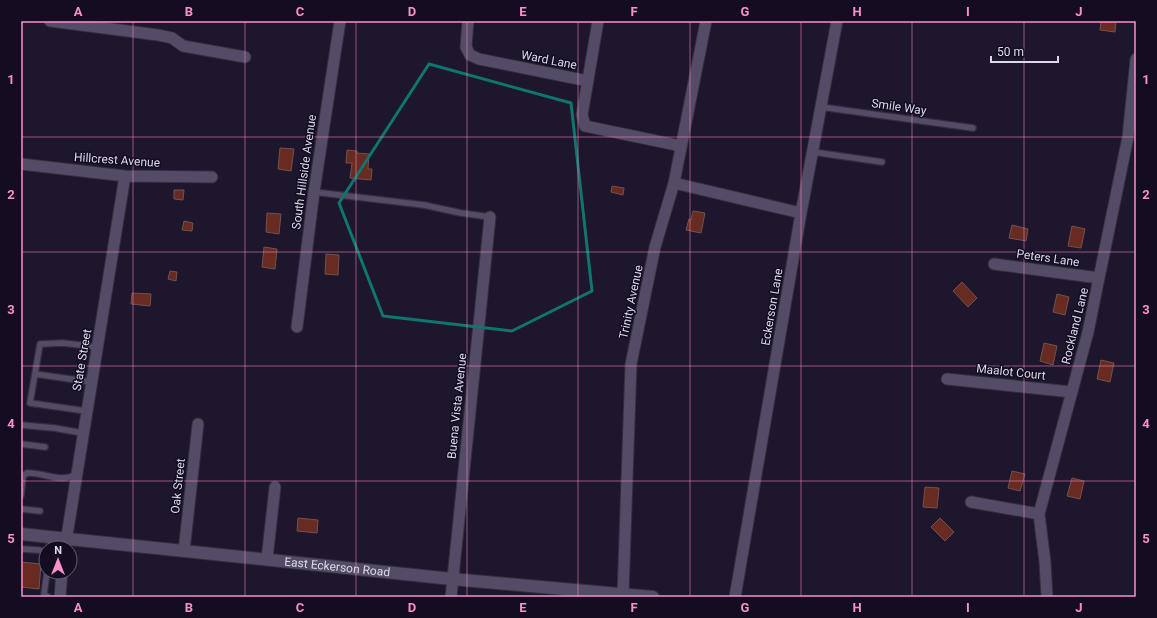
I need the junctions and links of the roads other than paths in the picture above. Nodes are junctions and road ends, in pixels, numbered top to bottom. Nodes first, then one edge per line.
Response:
1 (50, 21) edge
2 (340, 21) edge
3 (468, 21) edge
4 (598, 21) edge
5 (706, 21) edge
6 (837, 21) edge
7 (245, 57) dead end
8 (1136, 59) edge
9 (588, 81) junction
10 (821, 107) junction
11 (973, 128) dead end
12 (681, 146) junction
13 (813, 152) junction
14 (882, 162) dead end
15 (21, 164) edge
16 (125, 176) junction
17 (212, 177) dead end
18 (674, 182) junction
19 (314, 192) junction
20 (801, 213) junction
21 (490, 217) joint
22 (994, 264) dead end
23 (1100, 278) junction
24 (297, 327) dead end
25 (97, 347) junction
26 (35, 374) junction
27 (947, 379) dead end
28 (91, 382) junction
29 (1072, 392) junction
30 (86, 411) junction
31 (198, 424) dead end
32 (21, 425) edge
33 (83, 433) junction
34 (21, 444) edge
35 (45, 447) dead end
36 (76, 474) junction
37 (275, 487) dead end
38 (21, 495) edge
39 (971, 502) dead end
40 (21, 509) edge
41 (40, 511) dead end
42 (1039, 514) junction
43 (21, 534) edge
44 (50, 540) edge
45 (65, 540) edge
46 (78, 544) edge
47 (21, 549) edge
48 (38, 550) edge
49 (184, 551) junction
50 (267, 559) junction
51 (452, 579) junction
52 (46, 580) edge
53 (61, 580) edge
54 (567, 594) edge
55 (623, 594) junction
56 (48, 597) edge
57 (60, 597) edge
58 (451, 597) edge
59 (653, 597) edge
60 (735, 597) edge
61 (1047, 597) edge

1 - 7 street
2 - 19 street, South Hillside Avenue
3 - 9 street, Ward Lane
4 - 9 street
5 - 12 street, Trinity Avenue
6 - 10 street, Eckerson Lane
8 - 23 street, Rockland Lane
9 - 12 street, Ward Lane
10 - 11 lane, Smile Way
10 - 13 street, Eckerson Lane
12 - 18 street, Trinity Avenue
13 - 14 lane
13 - 20 street, Eckerson Lane
15 - 16 street, Hillcrest Avenue
16 - 17 street, Hillcrest Avenue
16 - 25 street, State Street
18 - 20 street
18 - 55 street, Trinity Avenue
19 - 21 lane
19 - 24 street, South Hillside Avenue
20 - 60 street, Eckerson Lane
21 - 51 street, Buena Vista Avenue
22 - 23 street, Peters Lane
23 - 29 street, Rockland Lane
25 - 26 lane
25 - 28 street, State Street
26 - 28 lane
26 - 30 lane
27 - 29 street, Maalot Court
28 - 30 street, State Street
29 - 42 street, Rockland Lane
30 - 33 street, State Street
31 - 49 street, Oak Street
32 - 33 lane
33 - 36 street, State Street
34 - 35 lane
36 - 38 lane
36 - 45 street, State Street
37 - 50 street
39 - 42 street
40 - 41 lane
42 - 61 street, Rockland Lane
43 - 44 street, East Eckerson Road
46 - 49 street, East Eckerson Road
47 - 48 lane
49 - 50 street, East Eckerson Road
50 - 51 street, East Eckerson Road
51 - 54 street, East Eckerson Road
51 - 58 street, Buena Vista Avenue
52 - 56 lane
53 - 57 street
54 - 55 street, East Eckerson Road
55 - 59 street, East Eckerson Road

